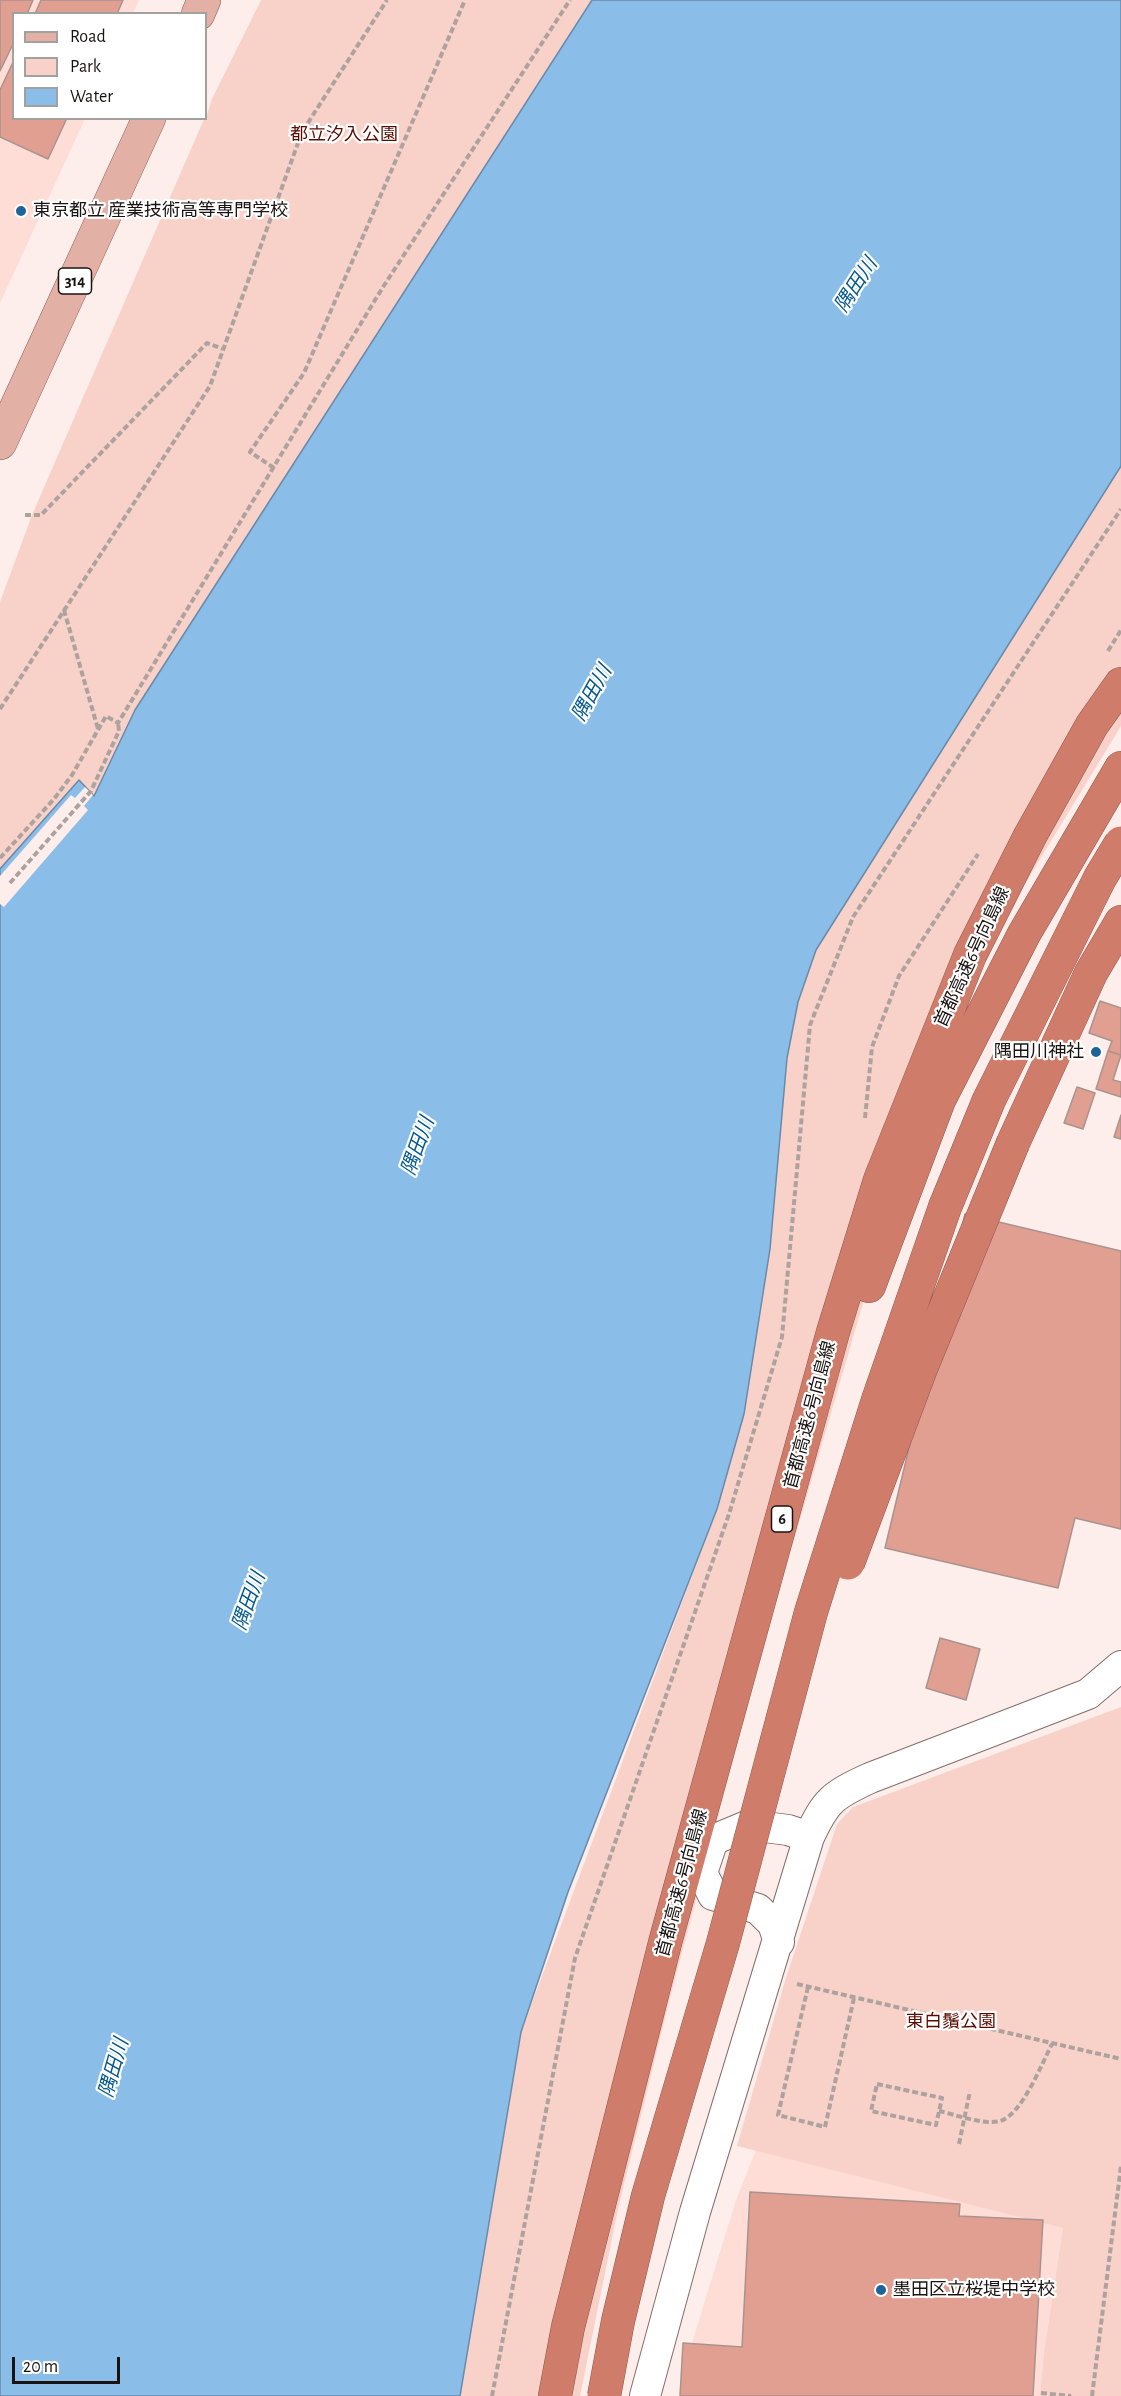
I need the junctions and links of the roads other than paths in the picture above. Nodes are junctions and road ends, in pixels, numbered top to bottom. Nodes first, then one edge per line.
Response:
1 (148, 120) edge
2 (0, 443) edge
3 (1121, 684) edge
4 (1121, 768) edge
5 (1121, 843) edge
6 (1121, 922) edge
7 (760, 1596) junction
8 (1121, 1666) edge
9 (809, 1837) junction
10 (778, 1942) junction
11 (723, 1943) junction
12 (555, 2396) edge
13 (604, 2396) edge
14 (645, 2396) edge

1 - 2 main road, 314
3 - 7 highway, 首都高速6号向島線 / 6
4 - 7 highway
5 - 11 highway, bridge
6 - 11 highway, bridge
7 - 12 highway, 首都高速6号向島線 / 6
8 - 9 street
9 - 10 street
9 - 10 street
10 - 14 street
11 - 13 highway, bridge

